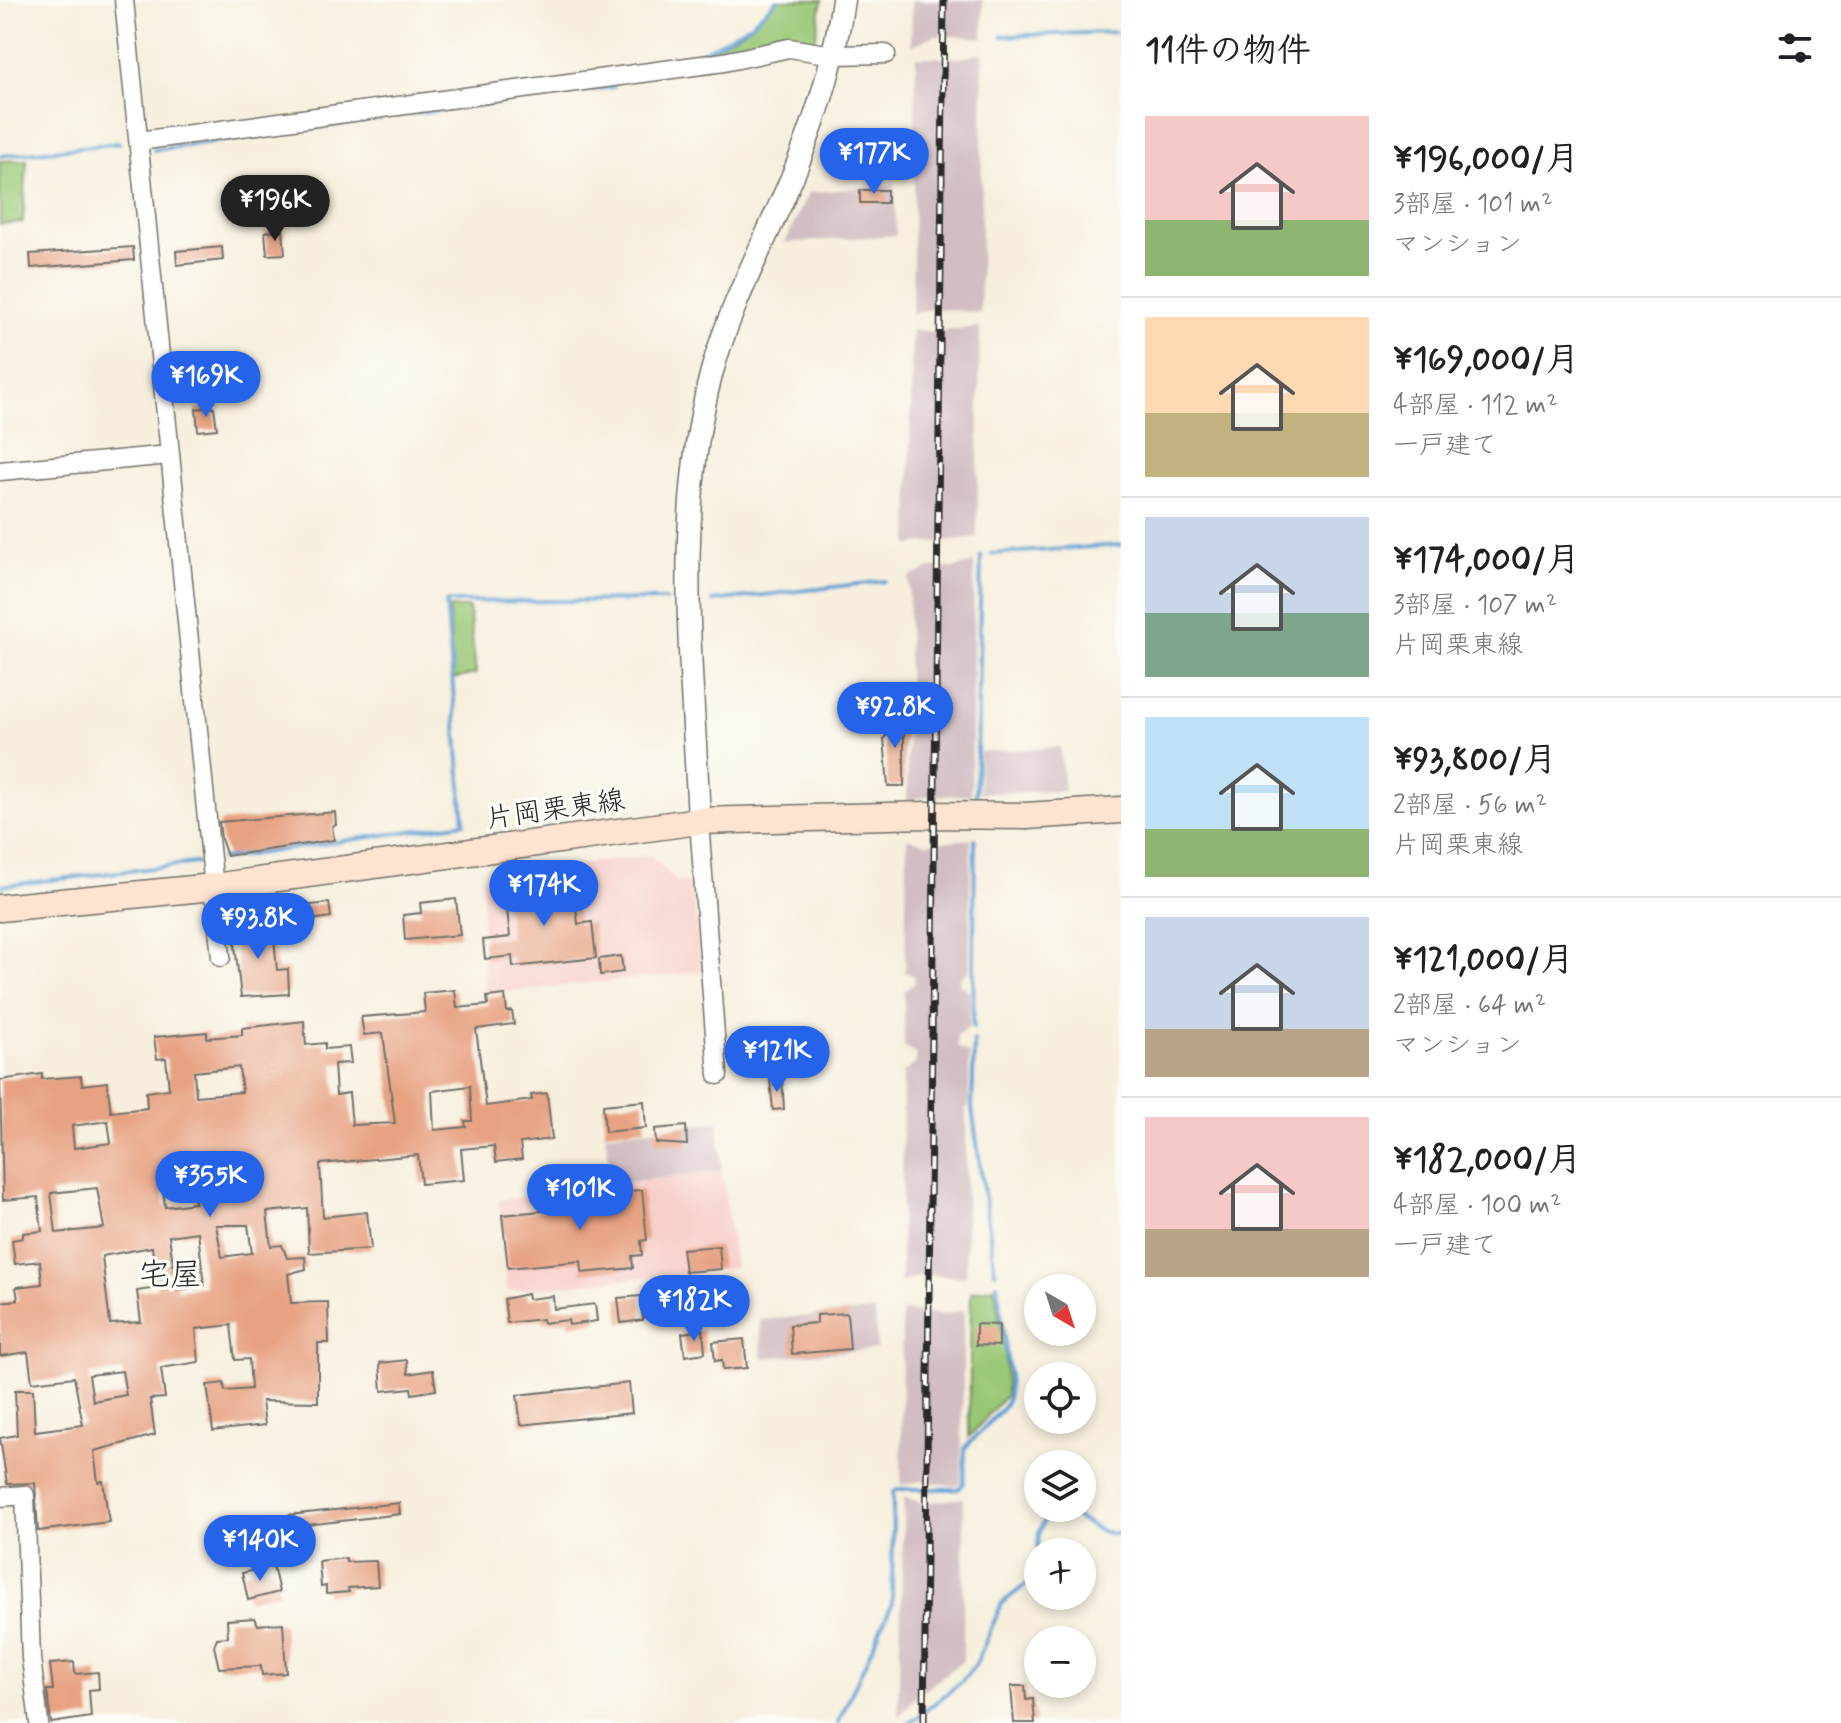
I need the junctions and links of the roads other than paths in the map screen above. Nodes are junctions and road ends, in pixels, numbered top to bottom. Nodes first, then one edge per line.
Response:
1 (124, 0) edge
2 (843, 0) edge
3 (886, 54) dead end
4 (833, 55) junction
5 (139, 141) junction
6 (170, 455) junction
7 (0, 471) edge
8 (1121, 810) edge
9 (699, 821) junction
10 (213, 887) junction
11 (0, 908) edge
12 (221, 957) dead end
13 (718, 1075) dead end
14 (0, 1497) edge
15 (39, 1723) edge

1 - 5 street
2 - 4 street
3 - 4 street
4 - 5 street
4 - 9 street
5 - 6 street
6 - 7 street
6 - 10 street
8 - 9 main road, 片岡栗東線
9 - 10 main road, 片岡栗東線
9 - 13 street
10 - 11 main road, 片岡栗東線
10 - 12 street
14 - 15 street

